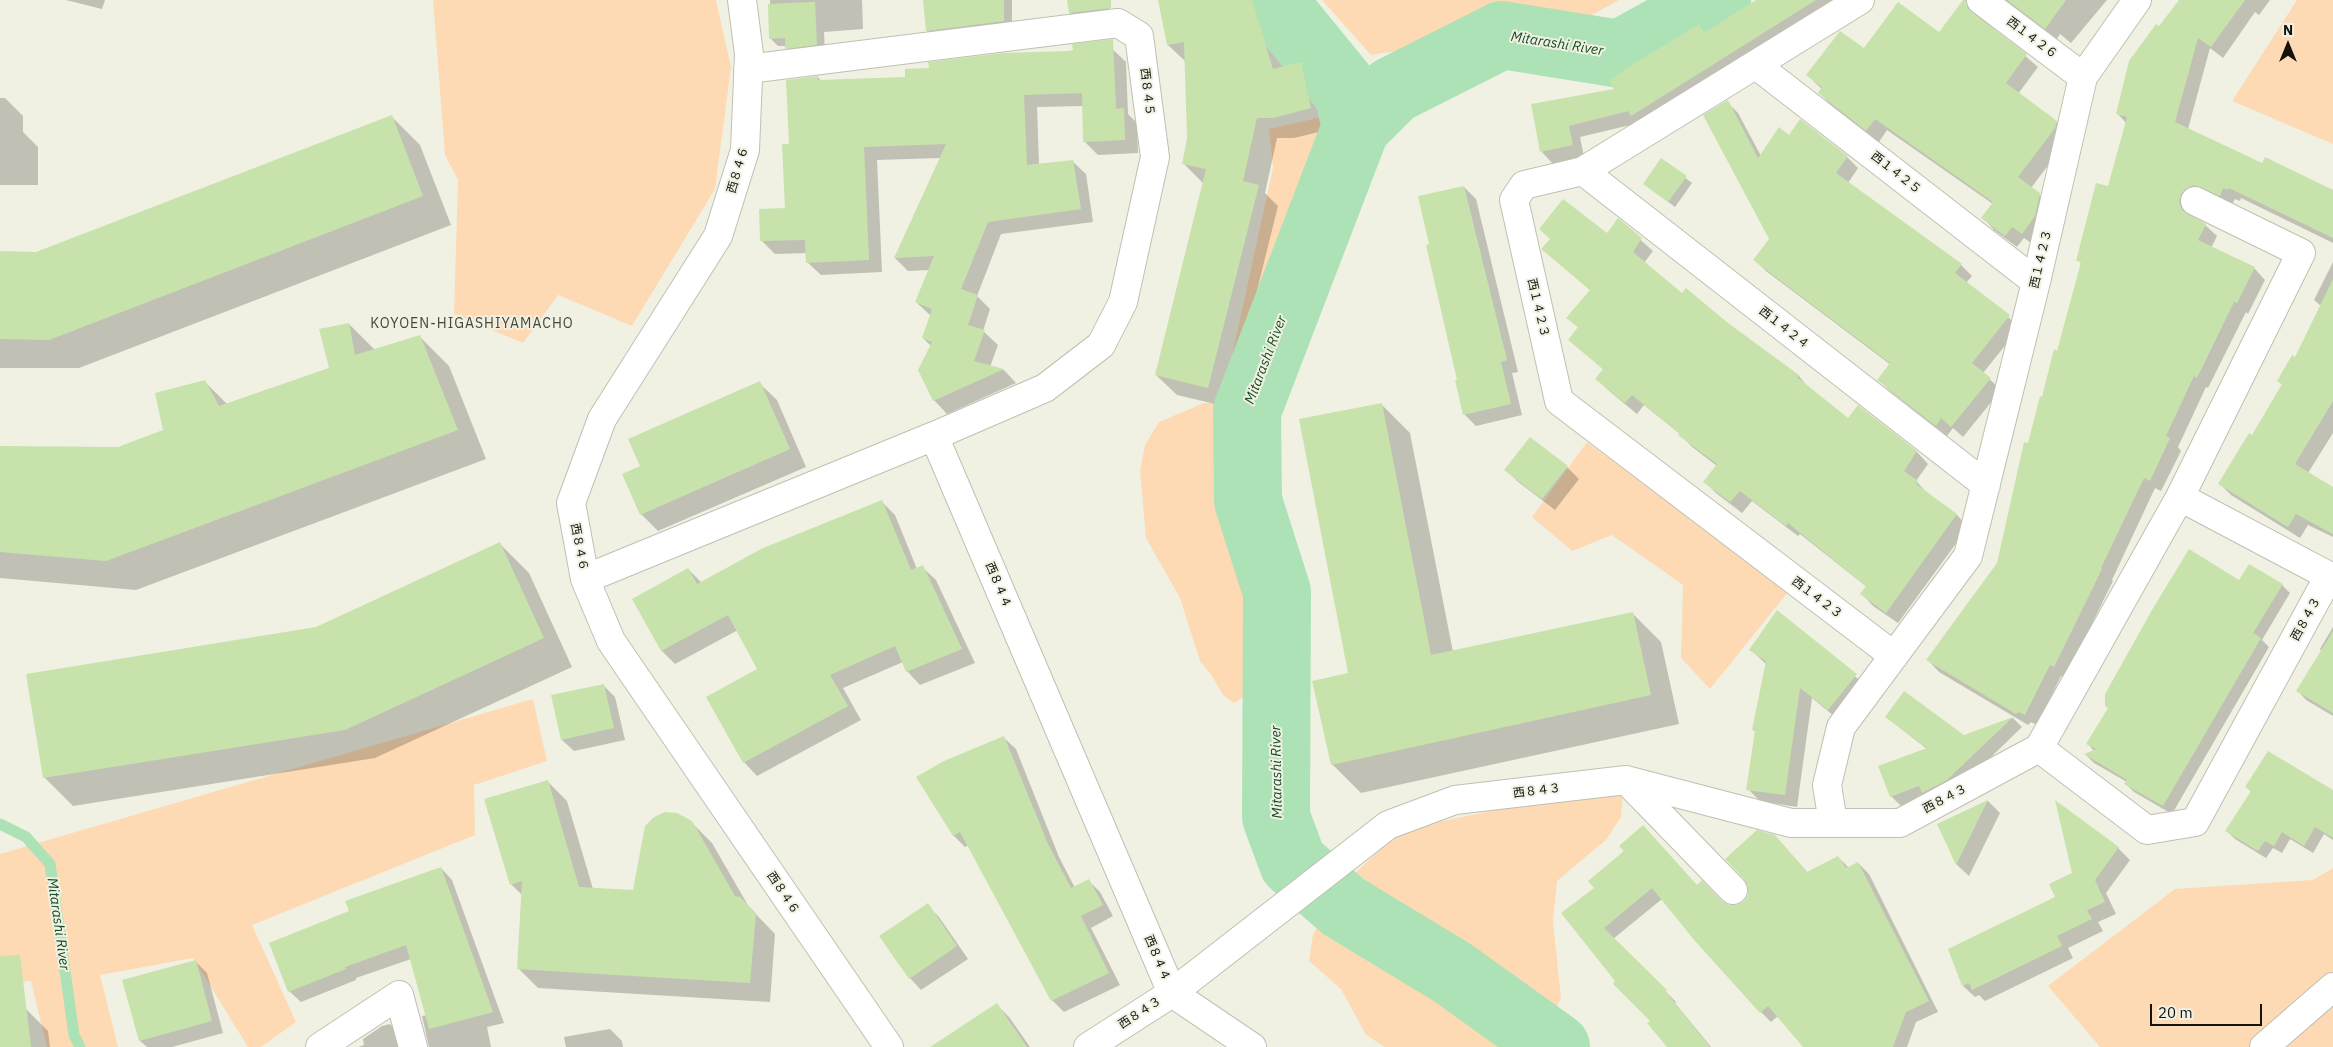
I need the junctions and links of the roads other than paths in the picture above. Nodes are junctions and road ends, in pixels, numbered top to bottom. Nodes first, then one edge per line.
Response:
1 (742, 0) edge
2 (1860, 0) edge
3 (1981, 0) edge
4 (2137, 0) edge
5 (1756, 65) junction
6 (748, 69) junction
7 (2083, 76) junction
8 (1583, 171) junction
9 (2195, 201) dead end
10 (2036, 282) junction
11 (934, 436) junction
12 (1986, 485) junction
13 (2180, 497) junction
14 (585, 579) junction
15 (1894, 656) junction
16 (2039, 748) junction
17 (1626, 780) junction
18 (1833, 823) junction
19 (1733, 890) dead end
20 (2333, 987) edge
21 (1172, 993) junction
22 (320, 1047) edge
23 (413, 1047) edge
24 (889, 1047) edge
25 (1088, 1047) edge
26 (1252, 1047) edge
27 (2264, 1047) edge

1 - 6 street, 西８４６
2 - 5 street, 西１４２３
3 - 7 street, 西１４２６
4 - 7 street, 西１４２３
5 - 8 street, 西１４２３
5 - 10 street, 西１４２５
6 - 11 street, 西８４５
6 - 14 street, 西８４６
7 - 10 street, 西１４２３
8 - 12 street, 西１４２４
8 - 15 street, 西１４２３
9 - 13 street
10 - 12 street, 西１４２３
11 - 14 street
11 - 21 street, 西８４４
12 - 15 street, 西１４２３
13 - 16 street
13 - 16 street, 西８４３
14 - 24 street, 西８４６
15 - 18 street, 西１４２３
16 - 18 street, 西８４３
17 - 18 street, 西８４３
17 - 19 street
17 - 21 street, 西８４３
20 - 27 street
21 - 25 street, 西８４３
21 - 26 street, 西８４４
22 - 23 street

